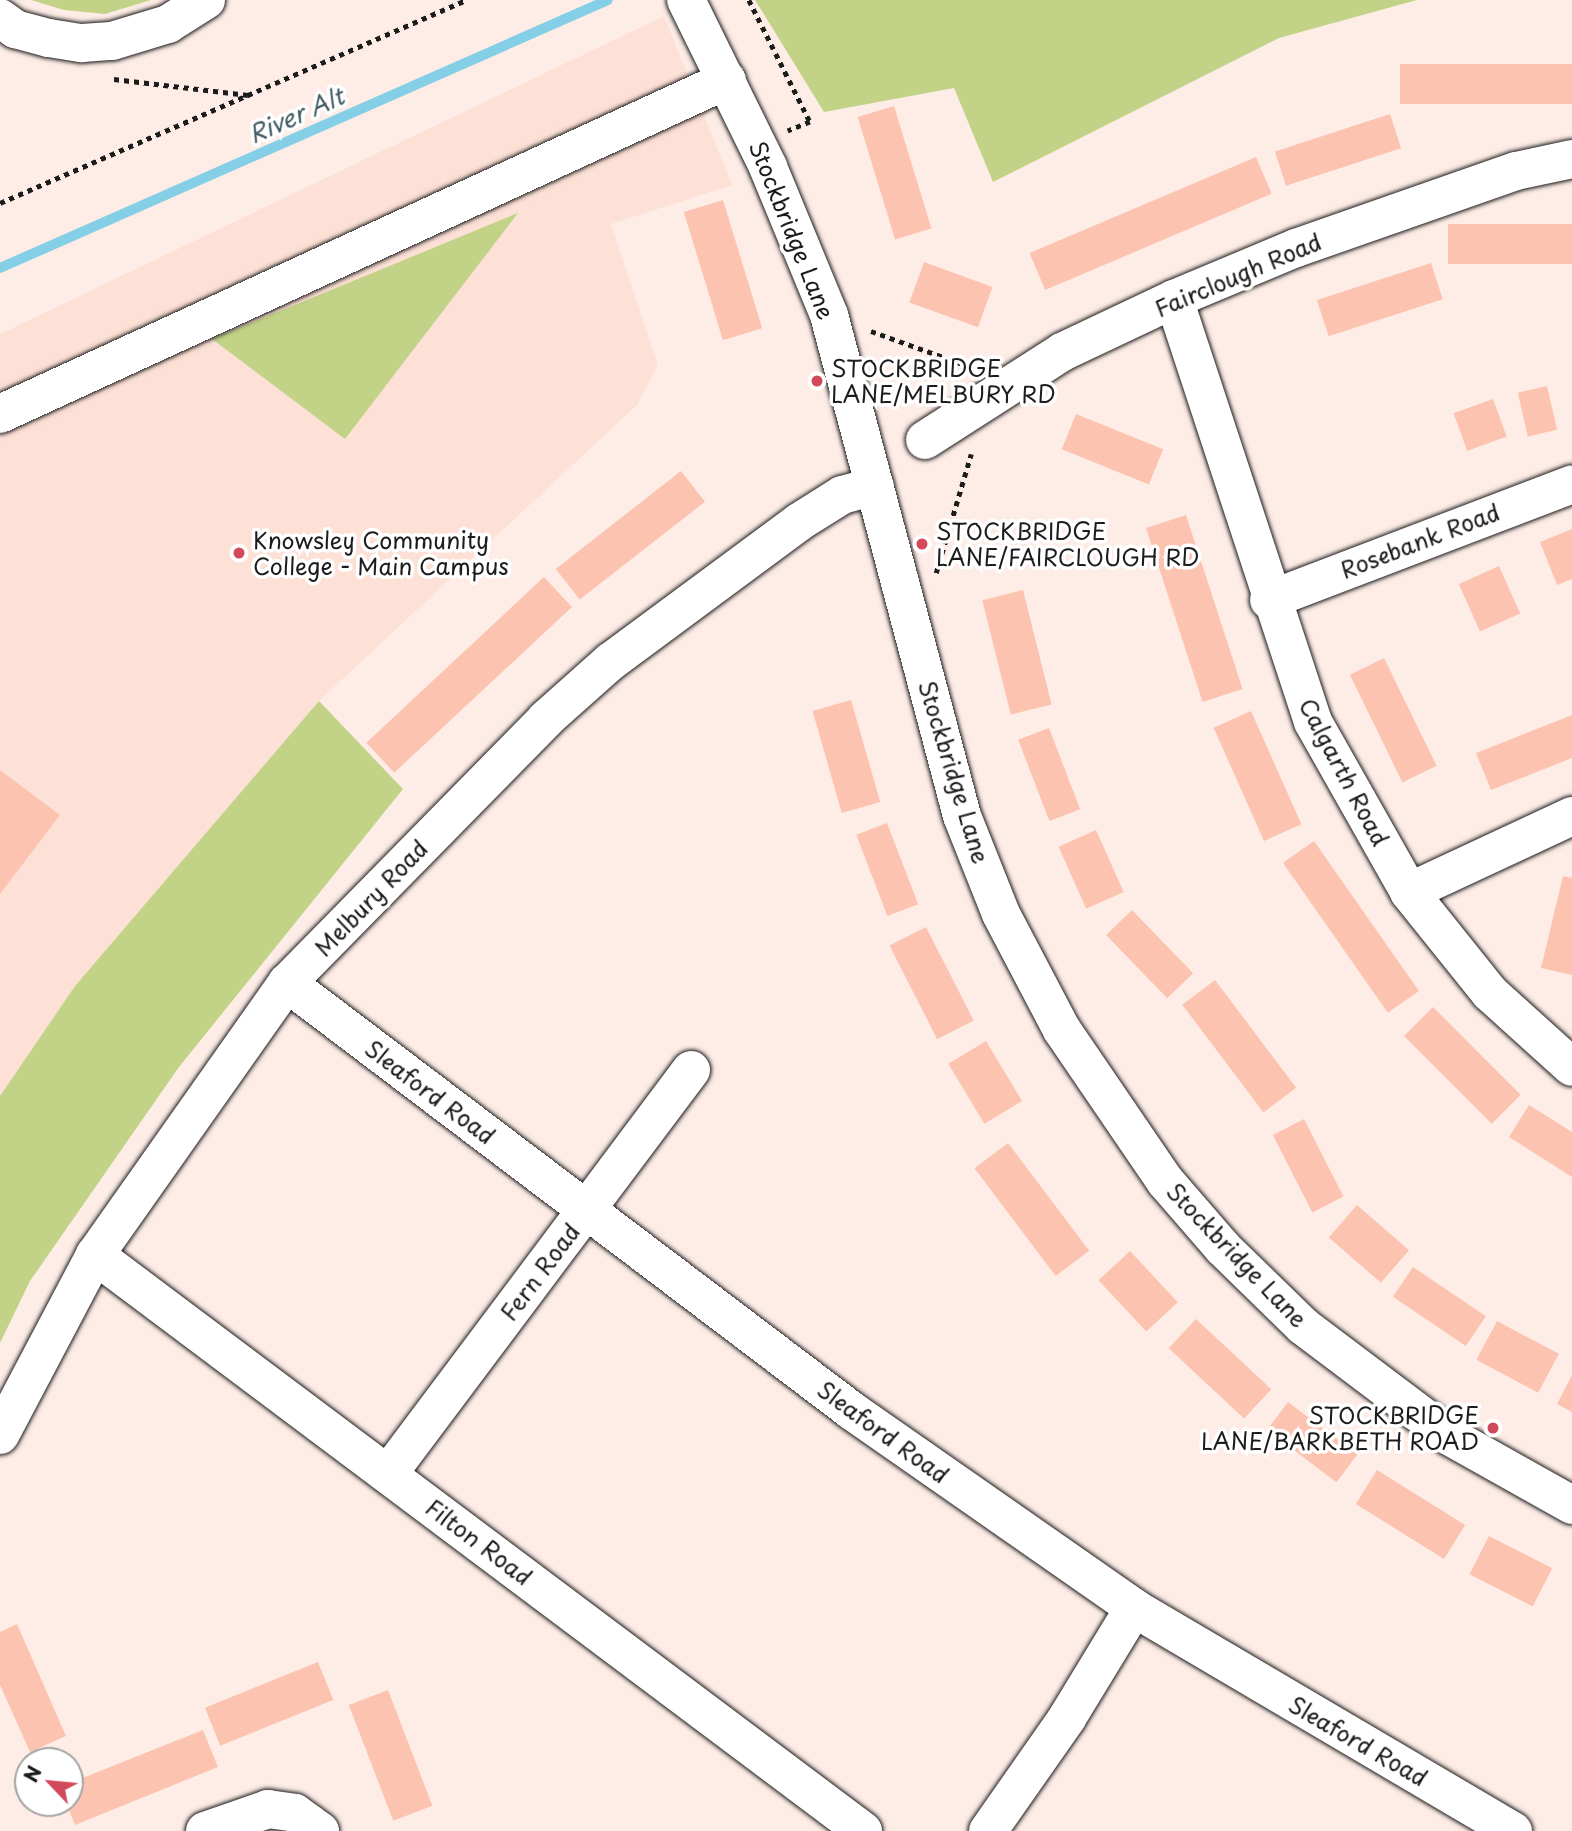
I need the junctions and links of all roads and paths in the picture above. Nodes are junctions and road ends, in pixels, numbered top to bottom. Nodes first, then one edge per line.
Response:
1 (206, 0) edge
2 (467, 0) edge
3 (686, 0) edge
4 (749, 0) edge
5 (0, 18) edge
6 (727, 80) junction
7 (779, 136) dead end
8 (1572, 159) edge
9 (0, 203) edge
10 (1174, 299) junction
11 (829, 315) junction
12 (989, 396) junction
13 (0, 414) edge
14 (925, 440) dead end
15 (973, 447) dead end
16 (1572, 484) edge
17 (875, 486) junction
18 (934, 576) dead end
19 (1269, 600) junction
20 (1572, 817) edge
21 (1409, 892) junction
22 (287, 983) junction
23 (1572, 1067) edge
24 (691, 1070) dead end
25 (587, 1211) junction
26 (94, 1255) junction
27 (0, 1435) edge
28 (388, 1474) junction
29 (1572, 1505) edge
30 (1134, 1608) junction
31 (205, 1831) edge
32 (320, 1831) edge
33 (863, 1831) edge
34 (988, 1831) edge
35 (1513, 1831) edge

1 - 5 street
2 - 9 path
3 - 6 street, Stockbridge Lane
4 - 7 path
6 - 11 street, Stockbridge Lane
6 - 13 street
8 - 10 street, Fairclough Road
10 - 12 street, Fairclough Road
10 - 19 street, Calgarth Road
11 - 12 path
11 - 17 street, Stockbridge Lane
12 - 14 street, Fairclough Road
15 - 18 path
16 - 19 street, Rosebank Road
17 - 22 street, Melbury Road
17 - 29 street, Stockbridge Lane
19 - 21 street, Calgarth Road
20 - 21 street
21 - 23 street, Calgarth Road
22 - 25 street, Sleaford Road
22 - 26 street, Melbury Road
24 - 25 street, Fern Road
25 - 28 street, Fern Road
25 - 30 street, Sleaford Road
26 - 27 street, Melbury Road
26 - 28 street, Filton Road
28 - 33 street, Filton Road
30 - 34 street
30 - 35 street, Sleaford Road
31 - 32 street

